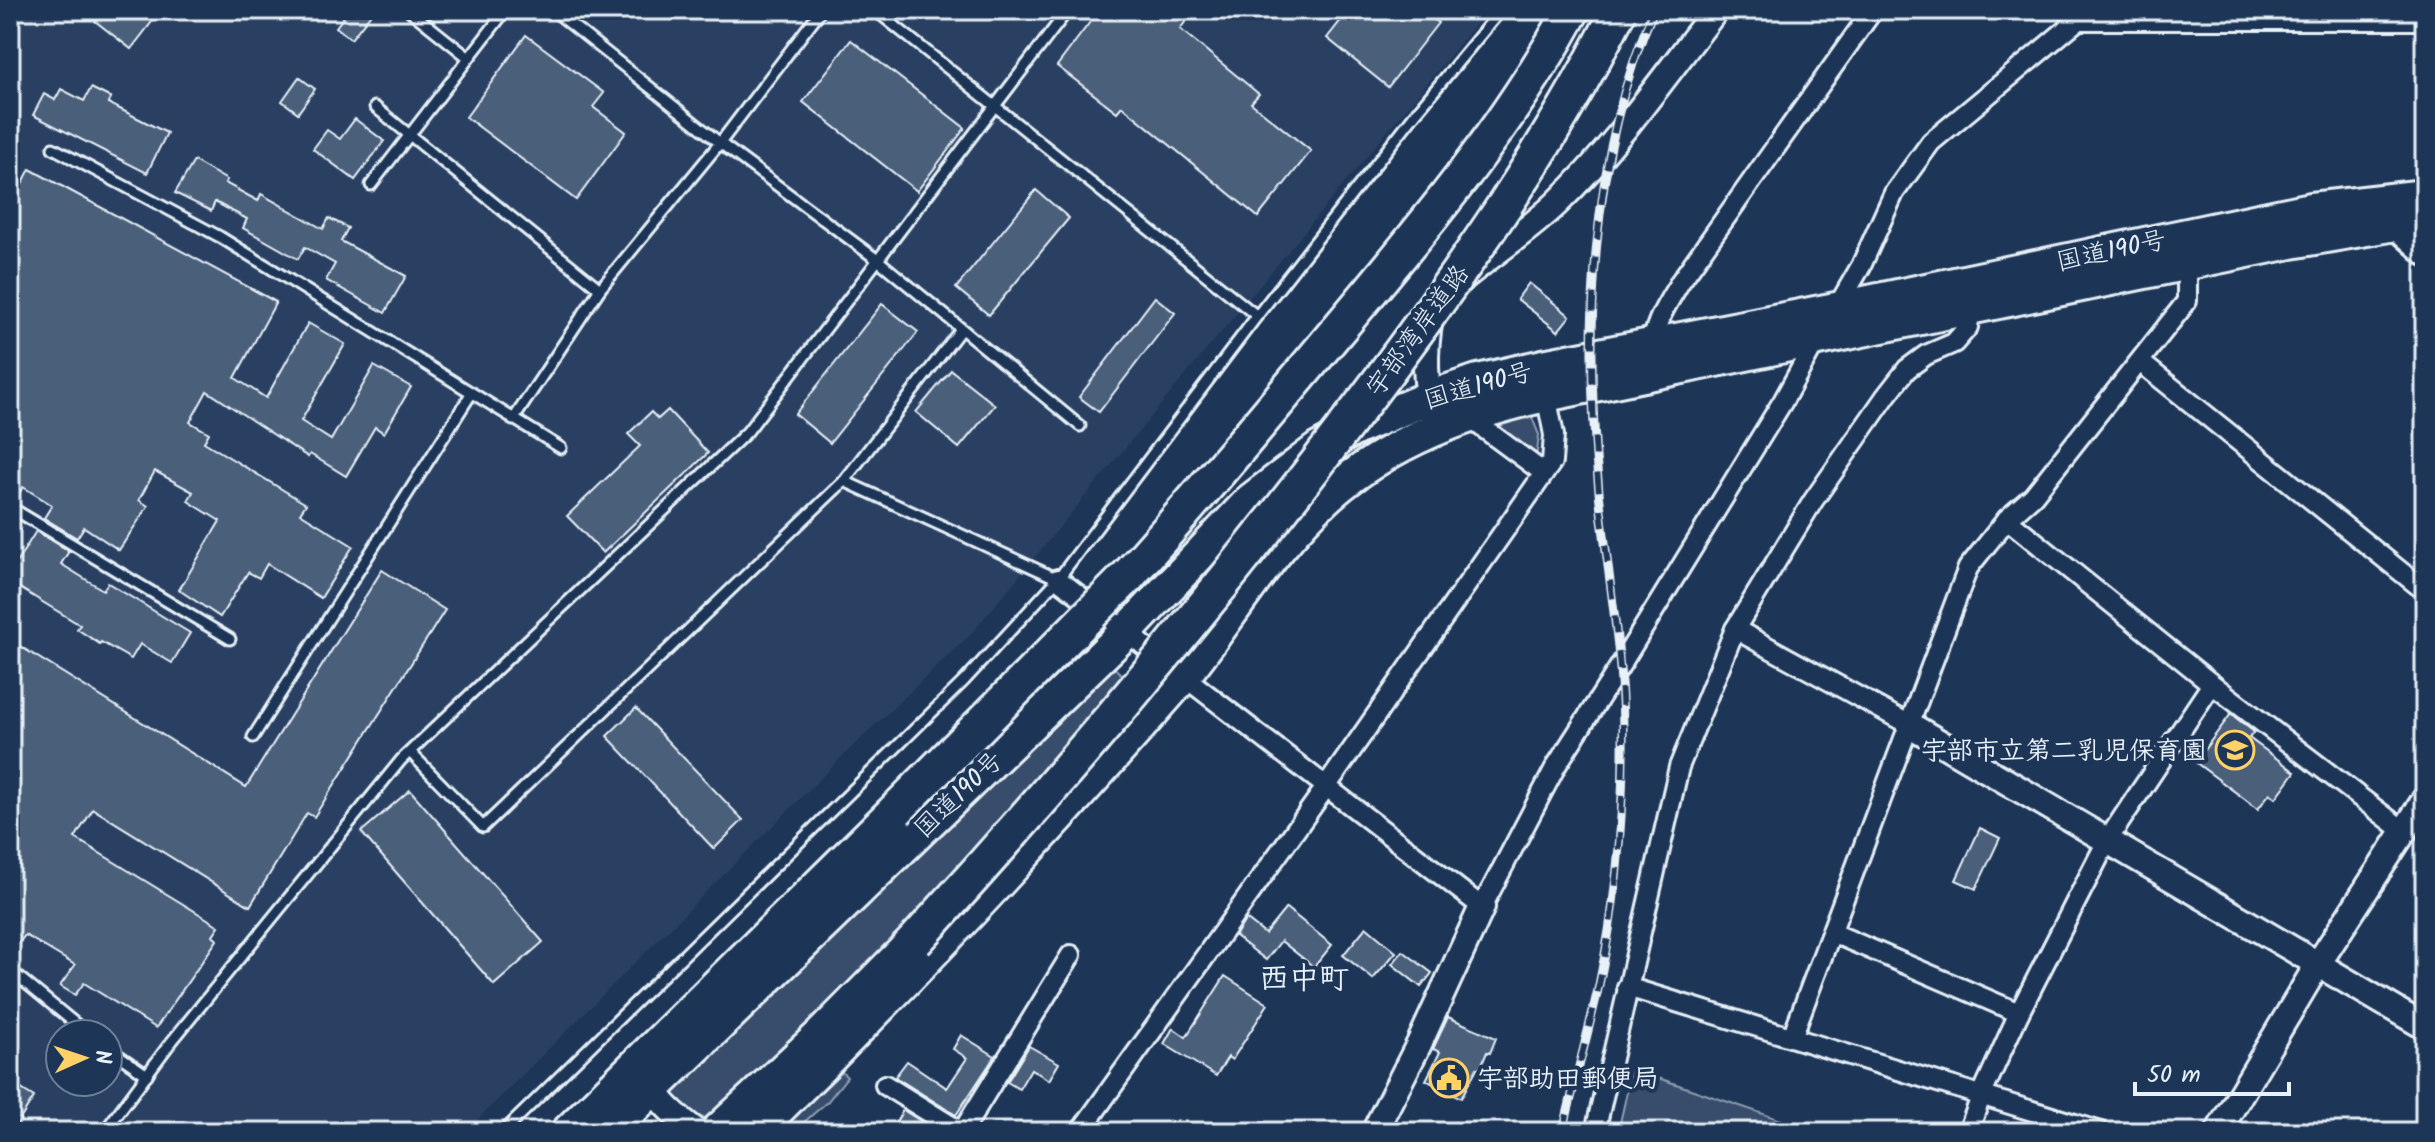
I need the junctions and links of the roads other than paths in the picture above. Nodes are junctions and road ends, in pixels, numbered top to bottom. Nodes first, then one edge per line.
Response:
1 (409, 10) edge
2 (506, 10) edge
3 (553, 10) edge
4 (821, 10) edge
5 (875, 10) edge
6 (1068, 10) edge
7 (1501, 10) edge
8 (1572, 10) edge
9 (1619, 10) edge
10 (1716, 10) edge
11 (1873, 10) edge
12 (2085, 15) edge
13 (2425, 20) edge
14 (469, 58) junction
15 (994, 106) junction
16 (375, 107) dead end
17 (409, 135) junction
18 (720, 143) junction
19 (53, 148) dead end
20 (371, 185) dead end
21 (2425, 196) edge
22 (2425, 224) edge
23 (2390, 225) junction
24 (2186, 249) junction
25 (2425, 256) edge
26 (879, 261) junction
27 (600, 289) junction
28 (1971, 307) junction
29 (1836, 309) junction
30 (1257, 316) junction
31 (961, 329) junction
32 (1817, 339) junction
33 (1655, 357) junction
34 (2140, 362) junction
35 (471, 394) junction
36 (1546, 395) junction
37 (1433, 412) junction
38 (1467, 416) junction
39 (513, 420) junction
40 (1080, 426) dead end
41 (561, 448) dead end
42 (1544, 473) junction
43 (844, 481) junction
44 (10, 507) edge
45 (2007, 519) junction
46 (1058, 579) junction
47 (2425, 591) edge
48 (1735, 629) junction
49 (1127, 631) junction
50 (230, 639) dead end
51 (1183, 677) junction
52 (2212, 684) junction
53 (1910, 725) junction
54 (253, 737) dead end
55 (410, 752) junction
56 (1326, 787) junction
57 (2425, 799) edge
58 (2404, 831) junction
59 (2107, 841) junction
60 (1482, 907) junction
61 (1833, 933) junction
62 (1071, 955) dead end
63 (2318, 964) junction
64 (10, 970) edge
65 (1627, 987) junction
66 (2019, 1013) junction
67 (68, 1018) edge
68 (2425, 1027) edge
69 (666, 1037) junction
70 (1792, 1037) junction
71 (124, 1059) edge
72 (147, 1075) junction
73 (885, 1085) dead end
74 (654, 1088) junction
75 (1982, 1094) junction
76 (104, 1132) edge
77 (503, 1132) edge
78 (569, 1132) edge
79 (608, 1132) edge
80 (697, 1132) edge
81 (718, 1132) edge
82 (755, 1132) edge
83 (961, 1132) edge
84 (1080, 1132) edge
85 (1374, 1132) edge
86 (1595, 1132) edge
87 (1968, 1132) edge
88 (2101, 1132) edge
89 (2218, 1132) edge

1 - 14 lane
2 - 14 lane
3 - 18 lane
4 - 18 lane
5 - 15 lane
6 - 15 lane
7 - 30 lane
8 - 69 highway, bridge
9 - 81 highway, 宇部湾岸道路, bridge
10 - 37 street
11 - 33 street
12 - 13 street
12 - 29 street
14 - 17 lane
15 - 26 lane
15 - 30 lane
16 - 17 lane
17 - 20 lane
17 - 27 lane
18 - 26 lane
18 - 27 lane
19 - 35 lane
21 - 24 highway, 国道190号
22 - 23 highway, 国道190号
23 - 24 highway, 国道190号
23 - 25 street
24 - 28 highway, 国道190号
24 - 29 highway, 国道190号
24 - 34 street
26 - 31 lane
26 - 55 lane
27 - 39 lane
28 - 32 highway, 国道190号
28 - 48 street
29 - 32 street
29 - 33 highway, 国道190号
30 - 46 lane
31 - 40 lane
31 - 43 lane
32 - 33 highway, 国道190号
32 - 60 street
33 - 36 highway, 国道190号
33 - 37 highway, 国道190号
34 - 45 street
34 - 47 street
35 - 39 lane
35 - 54 lane
36 - 38 highway, 国道190号
36 - 42 street
37 - 38 highway, 国道190号
37 - 49 highway, 国道190号
37 - 51 highway, 国道190号
38 - 42 street
39 - 41 lane
42 - 56 street
43 - 46 lane
43 - 55 lane
44 - 50 lane
45 - 52 street
45 - 53 street
46 - 49 street
46 - 77 lane
48 - 53 street
48 - 65 street
49 - 51 street
49 - 74 highway, 国道190号
51 - 56 street
51 - 82 highway, 国道190号
52 - 58 street
52 - 59 street
53 - 59 street
53 - 61 street
55 - 72 lane
56 - 60 street
56 - 84 street
57 - 58 street
58 - 63 street
59 - 63 street
59 - 66 street
60 - 85 street
61 - 66 street
61 - 70 street
62 - 83 street
63 - 68 street
63 - 89 street
64 - 67 lane
65 - 70 street
65 - 86 street
66 - 75 street
69 - 74 street
69 - 78 highway
70 - 75 street
71 - 72 lane
72 - 76 lane
73 - 83 street
74 - 79 highway, 国道190号
74 - 80 street
75 - 87 street
75 - 88 street

